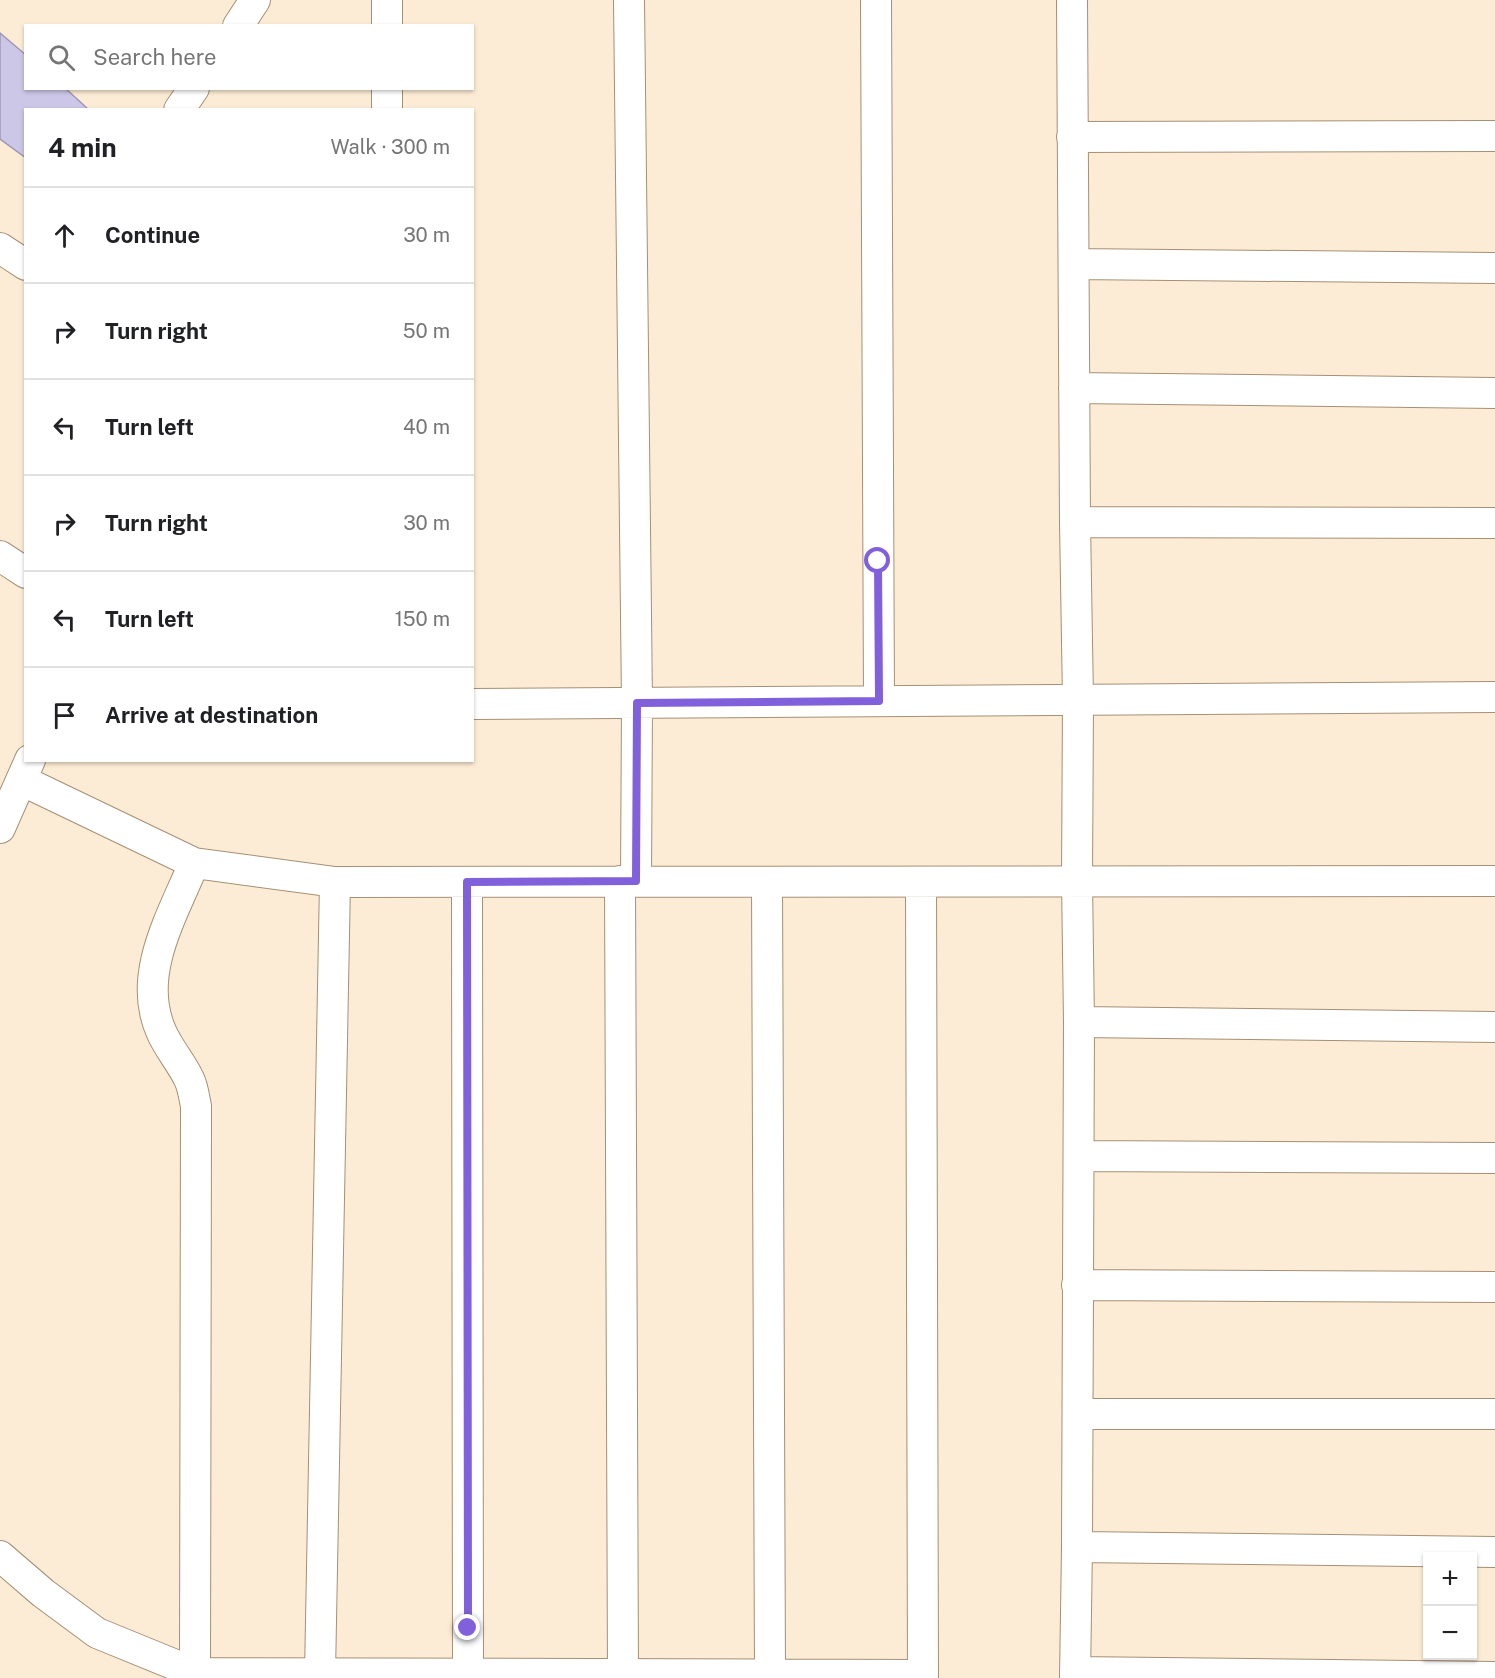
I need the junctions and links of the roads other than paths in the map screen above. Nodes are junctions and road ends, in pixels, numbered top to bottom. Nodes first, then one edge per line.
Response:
1 (255, 0) edge
2 (387, 0) edge
3 (629, 0) edge
4 (876, 0) edge
5 (1072, 0) edge
6 (239, 24) edge
7 (387, 24) edge
8 (193, 90) edge
9 (387, 90) edge
10 (180, 108) edge
11 (387, 108) edge
12 (1495, 136) edge
13 (1072, 137) junction
14 (0, 248) edge
15 (24, 264) edge
16 (1074, 264) junction
17 (1495, 268) edge
18 (1074, 388) junction
19 (1495, 393) edge
20 (1075, 522) junction
21 (1495, 523) edge
22 (0, 556) edge
23 (24, 572) edge
24 (1495, 697) edge
25 (1078, 700) junction
26 (879, 701) junction
27 (637, 703) junction
28 (474, 704) edge
29 (25, 770) edge
30 (0, 828) edge
31 (194, 863) junction
32 (628, 881) junction
33 (1077, 881) junction
34 (1495, 881) edge
35 (335, 882) junction
36 (467, 882) junction
37 (767, 882) junction
38 (921, 882) junction
39 (1079, 1022) junction
40 (1495, 1027) edge
41 (1079, 1156) junction
42 (1495, 1158) edge
43 (1077, 1285) junction
44 (1495, 1287) edge
45 (1078, 1414) junction
46 (1495, 1414) edge
47 (1077, 1547) junction
48 (1495, 1552) edge
49 (0, 1556) edge
50 (195, 1673) junction
51 (320, 1674) junction
52 (468, 1674) junction
53 (623, 1675) junction
54 (771, 1675) junction
55 (1075, 1675) edge
56 (923, 1677) edge
57 (1495, 1677) edge

1 - 6 street
2 - 7 street
3 - 27 street
4 - 26 street
5 - 13 street
8 - 10 street
9 - 11 street
12 - 13 street
13 - 16 street
14 - 15 street
16 - 17 street
16 - 18 street
18 - 19 street
18 - 20 street
20 - 21 street
20 - 25 street
22 - 23 street
24 - 25 street
25 - 26 street
25 - 33 street
26 - 27 street
27 - 28 street
27 - 32 street
29 - 30 street
29 - 31 street
31 - 35 street
31 - 50 street
32 - 36 street
32 - 37 street
32 - 53 street
33 - 34 street
33 - 38 street
33 - 39 street
35 - 36 street
35 - 51 street
36 - 52 street
37 - 38 street
37 - 54 street
38 - 56 street
39 - 40 street
39 - 41 street
41 - 42 street
41 - 43 street
43 - 44 street
43 - 45 street
45 - 46 street
45 - 47 street
47 - 48 street
47 - 55 street
49 - 50 street
50 - 51 street
51 - 52 street
52 - 53 street
53 - 54 street
54 - 56 street
55 - 57 street

